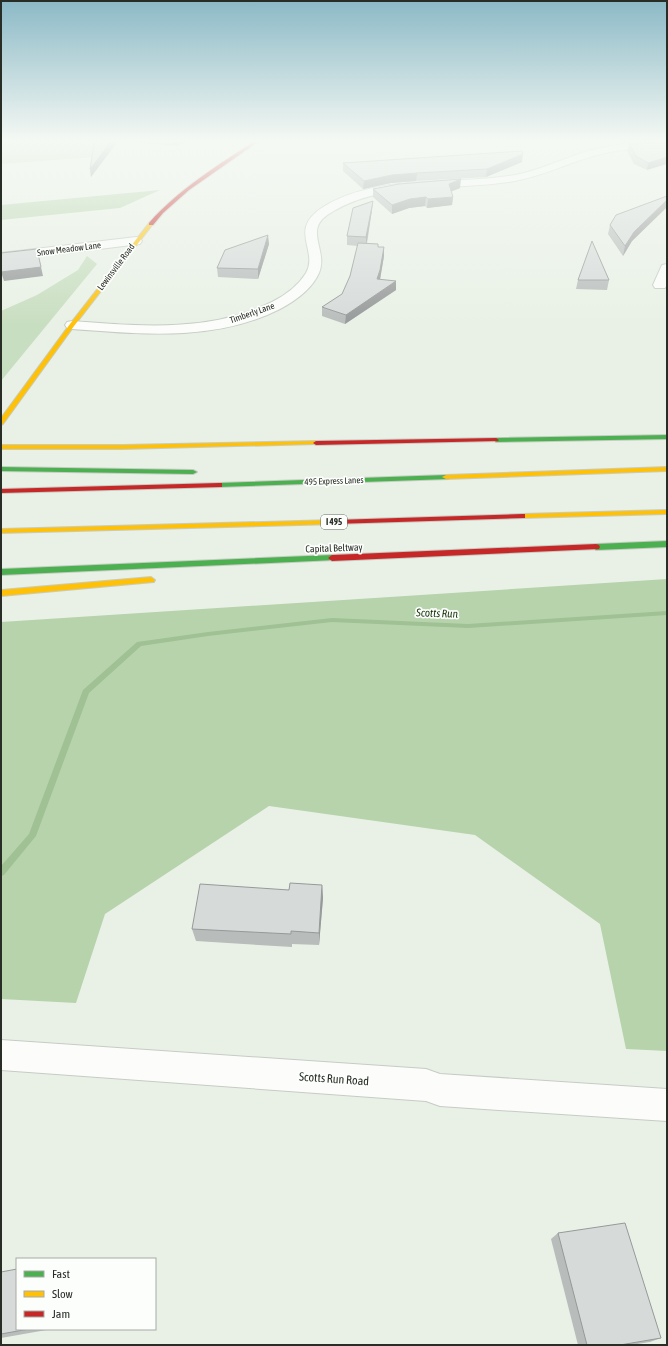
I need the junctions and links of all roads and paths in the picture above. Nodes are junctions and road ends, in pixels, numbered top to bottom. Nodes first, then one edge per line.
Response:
1 (172, 202) edge
2 (343, 202) edge
3 (136, 241) junction
4 (1, 257) edge
5 (667, 268) edge
6 (660, 284) dead end
7 (72, 325) junction
8 (1, 423) edge
9 (667, 437) edge
10 (1, 447) edge
11 (1, 469) edge
12 (667, 469) edge
13 (201, 472) dead end
14 (281, 473) dead end
15 (456, 476) junction
16 (1, 491) edge
17 (667, 512) edge
18 (1, 532) edge
19 (667, 544) edge
20 (490, 552) junction
21 (272, 570) dead end
22 (1, 572) edge
23 (160, 580) dead end
24 (1, 593) edge
25 (1, 1055) edge
26 (667, 1105) edge

1 - 3 main road, Lewinsville Road
2 - 7 street, Timberly Lane
3 - 4 street, Snow Meadow Lane
3 - 7 main road, Lewinsville Road
5 - 6 street
7 - 8 main road, Lewinsville Road
9 - 10 main road
11 - 13 main road
12 - 15 main road, 495 Express Lanes
14 - 15 main road
15 - 16 main road, 495 Express Lanes
17 - 18 main road, I 495
19 - 20 main road, Capital Beltway
20 - 21 main road
20 - 22 main road, Capital Beltway
23 - 24 main road
25 - 26 street, Scotts Run Road

